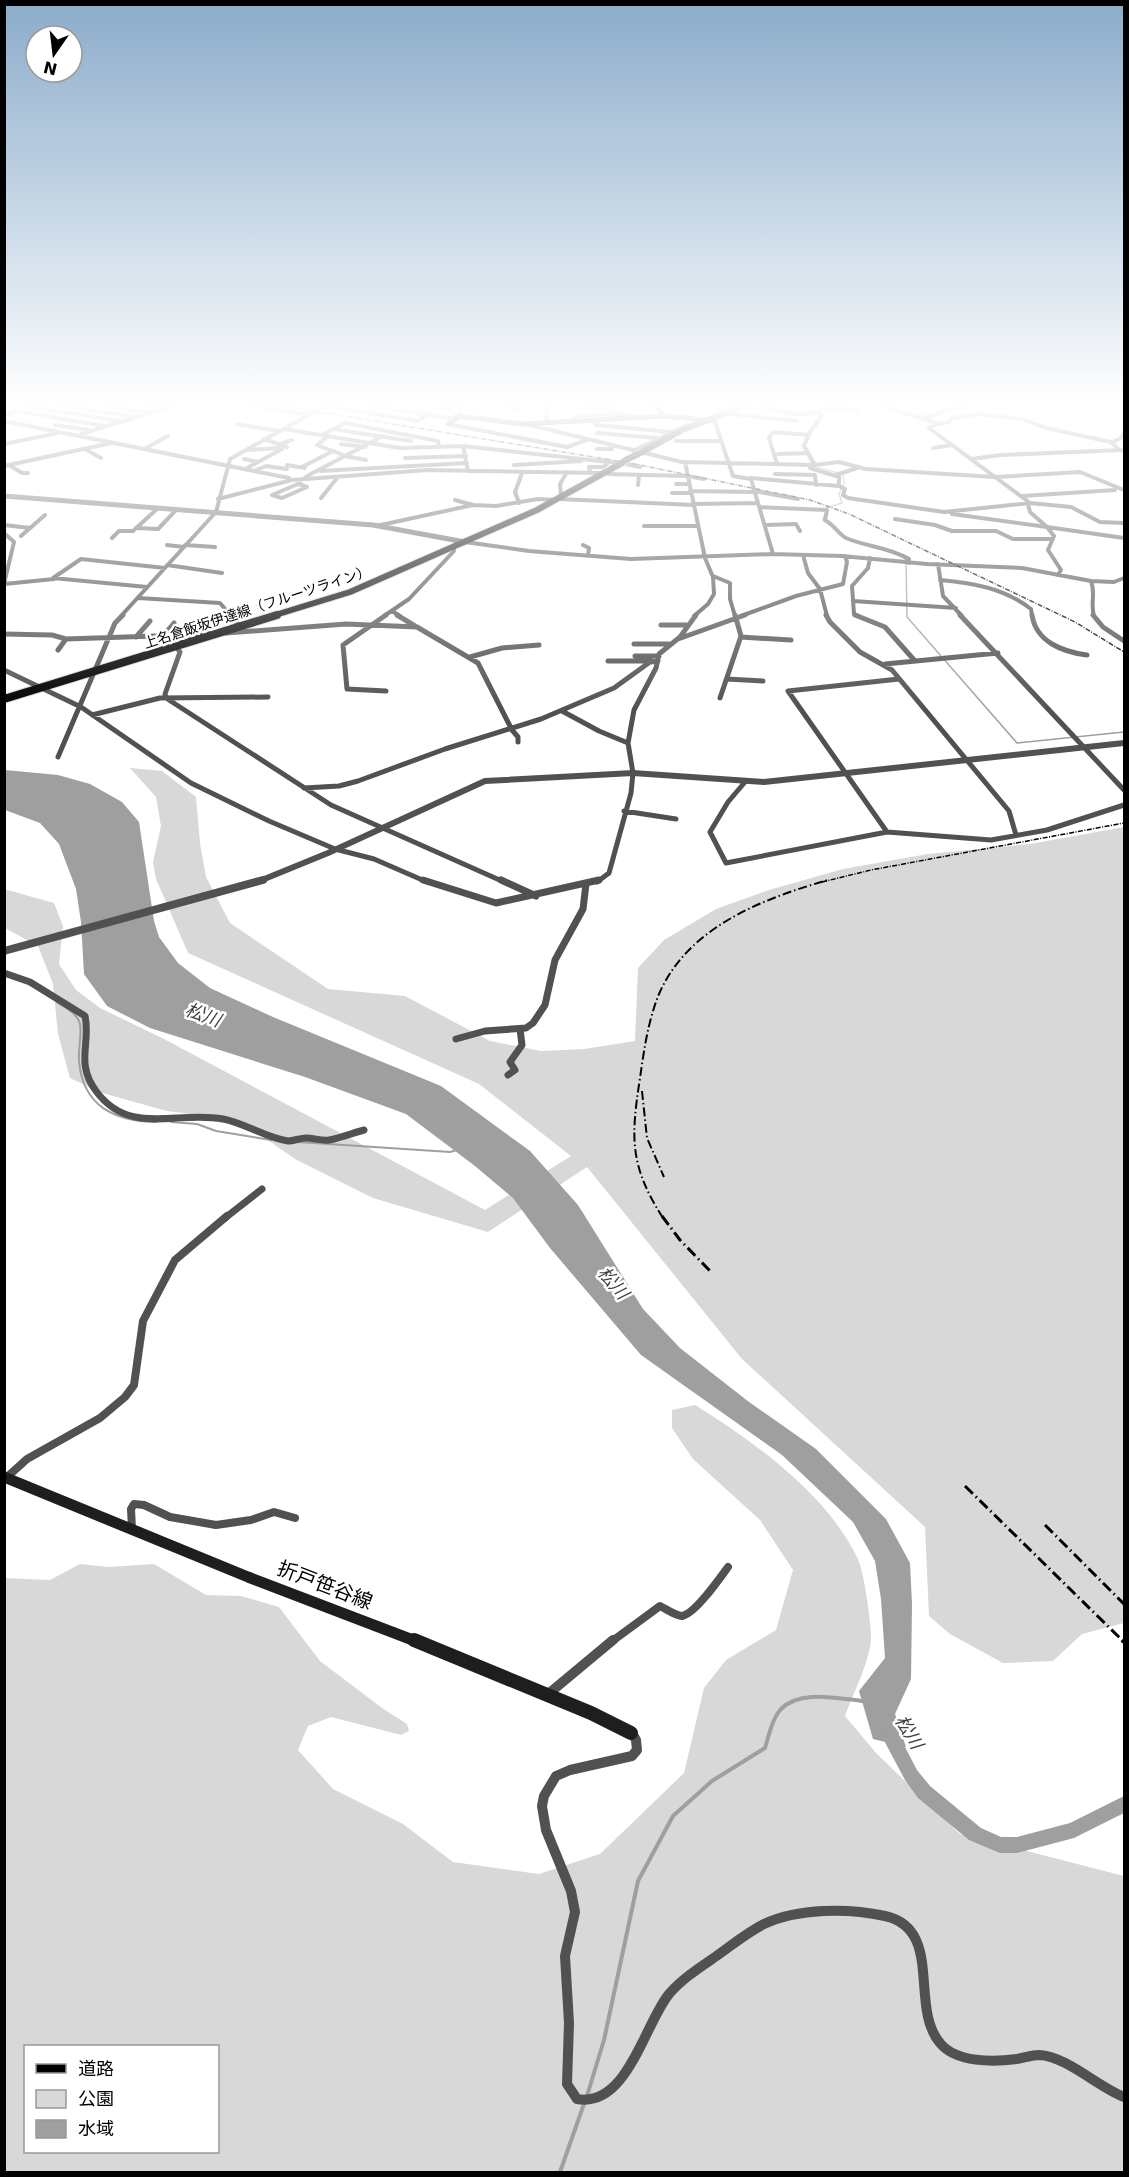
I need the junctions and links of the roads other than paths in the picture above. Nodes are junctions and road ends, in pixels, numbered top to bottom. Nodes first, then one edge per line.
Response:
1 (140, 507) edge
2 (217, 507) edge
3 (466, 507) edge
4 (542, 507) edge
5 (693, 507) edge
6 (759, 507) edge
7 (781, 507) edge
8 (909, 507) edge
9 (1002, 507) edge
10 (1029, 507) edge
11 (1065, 507) edge
12 (158, 508) junction
13 (177, 509) junction
14 (216, 512) junction
15 (945, 512) junction
16 (45, 515) dead end
17 (895, 519) dead end
18 (1125, 523) edge
19 (4, 525) edge
20 (765, 525) junction
21 (375, 526) junction
22 (644, 526) dead end
23 (698, 526) junction
24 (1047, 527) junction
25 (30, 528) junction
26 (137, 528) junction
27 (800, 531) dead end
28 (4, 532) edge
29 (21, 536) dead end
30 (112, 538) dead end
31 (1125, 538) edge
32 (1053, 539) junction
33 (465, 542) junction
34 (167, 545) dead end
35 (583, 545) dead end
36 (184, 546) junction
37 (215, 547) dead end
38 (454, 547) junction
39 (773, 554) junction
40 (803, 555) junction
41 (588, 556) junction
42 (845, 556) junction
43 (705, 558) junction
44 (870, 558) junction
45 (909, 563) junction
46 (938, 564) junction
47 (166, 567) junction
48 (222, 573) dead end
49 (1058, 575) junction
50 (713, 576) junction
51 (1125, 578) edge
52 (54, 579) junction
53 (940, 580) junction
54 (1091, 581) junction
55 (5, 584) edge
56 (844, 584) junction
57 (852, 585) junction
58 (147, 587) junction
59 (819, 589) junction
60 (138, 598) junction
61 (853, 601) junction
62 (956, 608) junction
63 (392, 611) junction
64 (736, 619) junction
65 (150, 621) dead end
66 (174, 623) dead end
67 (366, 625) junction
68 (662, 625) dead end
69 (688, 625) junction
70 (240, 627) junction
71 (417, 627) junction
72 (224, 632) junction
73 (4, 634) edge
74 (185, 635) junction
75 (214, 635) junction
76 (163, 636) junction
77 (136, 637) junction
78 (741, 637) junction
79 (108, 638) junction
80 (66, 639) junction
81 (678, 639) junction
82 (791, 640) dead end
83 (1125, 641) edge
84 (634, 644) dead end
85 (672, 644) junction
86 (539, 645) dead end
87 (178, 646) junction
88 (58, 650) dead end
89 (998, 653) junction
90 (1087, 655) dead end
91 (635, 656) dead end
92 (470, 657) junction
93 (657, 659) junction
94 (608, 661) dead end
95 (915, 662) junction
96 (885, 664) junction
97 (4, 670) edge
98 (95, 672) junction
99 (727, 679) junction
100 (899, 679) junction
101 (763, 681) dead end
102 (41, 688) junction
103 (386, 691) dead end
104 (166, 698) junction
105 (268, 698) dead end
106 (720, 698) dead end
107 (4, 699) edge
108 (81, 707) junction
109 (562, 711) junction
110 (92, 715) junction
111 (512, 728) junction
112 (518, 742) dead end
113 (1125, 743) edge
114 (628, 744) junction
115 (1087, 748) junction
116 (58, 757) dead end
117 (967, 760) junction
118 (633, 773) junction
119 (845, 773) junction
120 (745, 782) junction
121 (304, 788) junction
122 (1125, 790) edge
123 (1125, 805) edge
124 (624, 811) junction
125 (676, 819) dead end
126 (383, 827) junction
127 (887, 832) junction
128 (1016, 835) junction
129 (336, 849) junction
130 (586, 885) junction
131 (536, 896) junction
132 (4, 951) edge
133 (4, 974) edge
134 (520, 1029) junction
135 (456, 1039) dead end
136 (508, 1075) dead end
137 (364, 1130) dead end
138 (262, 1190) dead end
139 (5, 1478) edge
140 (295, 1518) dead end
141 (132, 1529) junction
142 (728, 1567) dead end
143 (547, 1696) junction
144 (631, 1733) joint
145 (1125, 2097) edge

1 - 12 street
2 - 14 street
3 - 21 street
4 - 33 main road, 上名倉飯坂伊達線（フルーツライン）
5 - 23 street
6 - 20 street
7 - 45 street
8 - 15 street
9 - 15 street
10 - 24 street
11 - 18 street
12 - 13 street
12 - 26 street
13 - 14 street
13 - 26 street
14 - 21 street
14 - 36 street
15 - 24 street
16 - 25 street
17 - 32 street
19 - 25 street
20 - 27 street
20 - 39 street
21 - 33 street
22 - 23 street
23 - 43 street
24 - 31 street
24 - 32 street
25 - 29 street
26 - 30 street
28 - 55 street
32 - 49 street
33 - 38 main road, 上名倉飯坂伊達線（フルーツライン）
33 - 41 street
34 - 36 street
35 - 41 street
36 - 37 street
36 - 47 street
38 - 63 street
38 - 70 main road, 上名倉飯坂伊達線（フルーツライン）
39 - 40 street
39 - 43 street
40 - 42 street
40 - 59 street
41 - 43 street
42 - 44 street
42 - 56 street
43 - 50 street
44 - 45 street
44 - 57 street
45 - 46 street
46 - 49 street
46 - 53 street
47 - 48 street
47 - 52 street
47 - 58 street
49 - 54 street
50 - 64 street
50 - 69 street
51 - 54 street
52 - 55 street
52 - 58 street
53 - 62 street
53 - 90 street
54 - 83 street
56 - 57 street
56 - 59 street
57 - 61 street
58 - 60 street
59 - 64 street
59 - 96 street
60 - 70 street
60 - 79 street
61 - 62 street
61 - 95 street
62 - 89 street
63 - 67 street
63 - 71 street
64 - 78 street
64 - 81 street
65 - 77 street
66 - 76 street
67 - 71 street
67 - 72 street
67 - 103 street
68 - 69 street
69 - 81 street
70 - 72 main road, 上名倉飯坂伊達線（フルーツライン）
71 - 92 street
72 - 75 main road, 上名倉飯坂伊達線（フルーツライン）
73 - 80 street
74 - 75 street
74 - 76 street
74 - 87 street
75 - 87 main road, 上名倉飯坂伊達線（フルーツライン）
76 - 77 street
77 - 79 street
78 - 82 street
78 - 99 street
79 - 80 street
79 - 98 street
80 - 88 street
81 - 85 street
84 - 85 street
85 - 93 street
86 - 92 street
87 - 98 main road, 上名倉飯坂伊達線（フルーツライン）
87 - 104 street
89 - 95 street
89 - 115 street
91 - 93 street
92 - 111 street
93 - 94 street
93 - 109 street
93 - 114 street
95 - 96 street
96 - 100 street
97 - 102 street
98 - 102 main road, 上名倉飯坂伊達線（フルーツライン）
98 - 108 street
99 - 101 street
99 - 106 street
100 - 117 street
100 - 119 street
102 - 107 main road, 上名倉飯坂伊達線（フルーツライン）
102 - 108 street
104 - 105 street
104 - 110 street
104 - 121 street
108 - 110 street
108 - 116 street
109 - 111 street
109 - 114 street
110 - 129 street
111 - 112 street
111 - 121 street
113 - 115 street
114 - 118 street
115 - 117 street
115 - 122 street
117 - 119 street
117 - 128 street
118 - 120 street
118 - 124 street
118 - 126 street
119 - 120 street
119 - 127 street
120 - 127 street
121 - 126 street
123 - 128 street
124 - 125 street
124 - 130 street
126 - 129 street
126 - 131 street
127 - 128 street
129 - 131 street
129 - 132 street
130 - 131 street
130 - 134 street
133 - 137 street
134 - 135 street
134 - 136 street
138 - 139 street
139 - 141 main road, 折戸笹谷線
140 - 141 street
141 - 143 main road, 折戸笹谷線
142 - 143 street
143 - 144 main road, 折戸笹谷線
144 - 145 street

